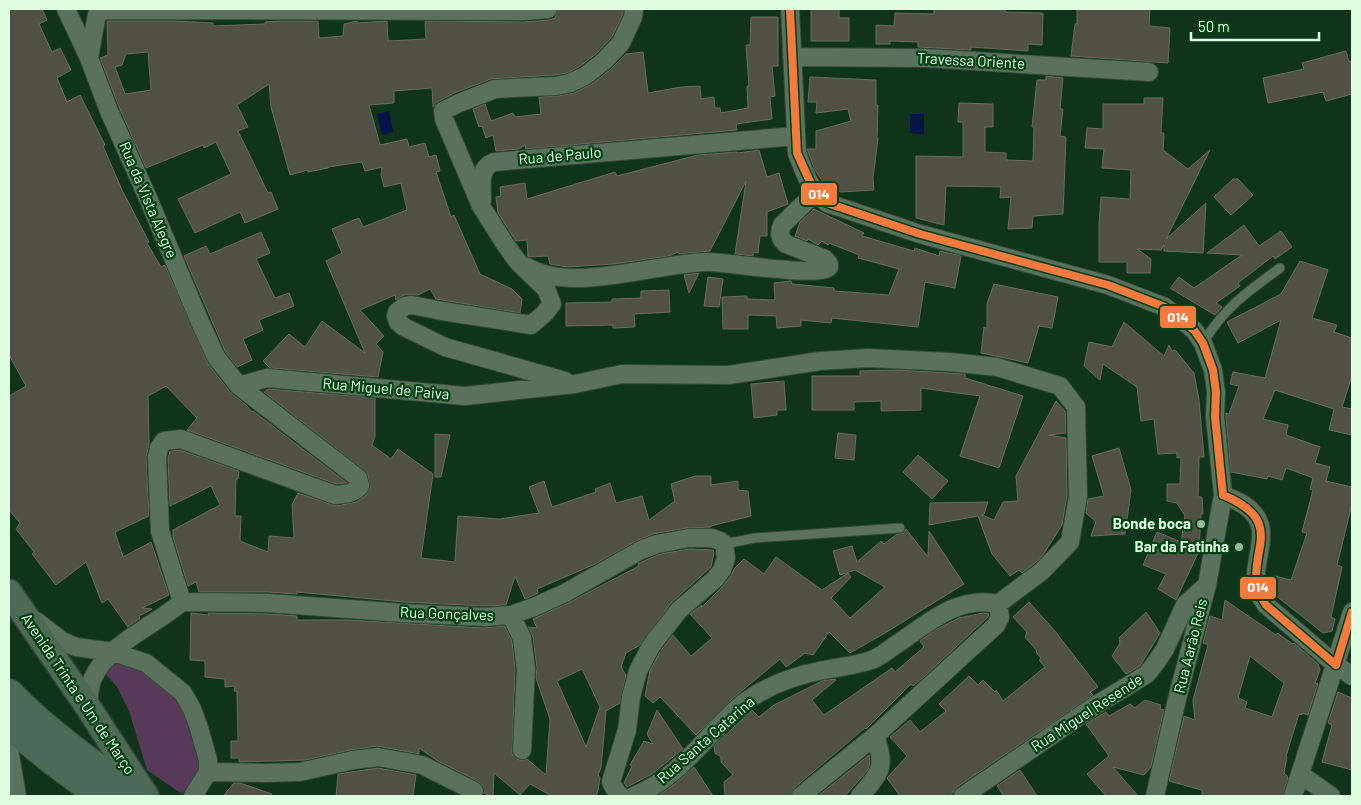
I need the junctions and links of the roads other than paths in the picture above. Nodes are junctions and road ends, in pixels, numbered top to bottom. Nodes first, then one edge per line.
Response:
1 (66, 9) edge
2 (548, 9) edge
3 (634, 9) edge
4 (790, 9) edge
5 (792, 57) junction
6 (89, 58) junction
7 (1149, 72) dead end
8 (795, 136) junction
9 (814, 193) junction
10 (481, 206) junction
11 (518, 262) junction
12 (1280, 268) dead end
13 (1203, 343) junction
14 (575, 384) junction
15 (239, 386) junction
16 (1223, 495) junction
17 (900, 528) dead end
18 (724, 544) junction
19 (1207, 586) junction
20 (14, 600) edge
21 (182, 602) junction
22 (998, 604) junction
23 (1352, 612) edge
24 (511, 615) junction
25 (113, 652) junction
26 (1336, 665) junction
27 (1352, 676) edge
28 (9, 692) edge
29 (88, 707) junction
30 (9, 724) edge
31 (875, 736) junction
32 (9, 749) edge
33 (522, 750) dead end
34 (1300, 774) junction
35 (206, 776) junction
36 (474, 792) dead end
37 (17, 796) edge
38 (101, 796) edge
39 (136, 796) edge
40 (146, 796) edge
41 (193, 796) edge
42 (620, 796) edge
43 (634, 796) edge
44 (801, 796) edge
45 (860, 796) edge
46 (963, 796) edge
47 (1155, 796) edge
48 (1293, 796) edge
49 (1331, 796) edge

1 - 6 street, Rua da Vista Alegre
2 - 6 street
3 - 10 street
4 - 5 street
5 - 7 street, Travessa Oriente
5 - 8 street
6 - 15 street, Rua da Vista Alegre
8 - 9 street
8 - 10 street, Rua de Paulo
9 - 11 street
9 - 13 street
10 - 11 street
11 - 14 street
12 - 13 lane
13 - 16 street, Rua Aarão Reis
14 - 15 street, Rua Miguel de Paiva
14 - 22 street, Rua Miguel de Paiva
15 - 21 street
16 - 19 street, Rua Aarão Reis
16 - 26 street
17 - 18 lane, Rua Gonçalves
18 - 24 street, Rua Gonçalves
18 - 42 street
19 - 46 street, Rua Miguel Resende
19 - 47 street, Rua Aarão Reis
20 - 25 street
20 - 29 main road, Avenida Trinta e Um de Março
21 - 24 street, Rua Gonçalves
21 - 25 street
22 - 31 street
22 - 43 street, Rua Santa Catarina
23 - 26 street
24 - 33 street
25 - 29 street
25 - 35 street
26 - 27 street
26 - 34 street
28 - 39 main road, Avenida Trinta e Um de Março
29 - 40 main road, Avenida Trinta e Um de Março
30 - 38 main road
31 - 44 street
31 - 45 street
32 - 37 street
34 - 48 street
34 - 49 street
35 - 36 street
35 - 41 street

